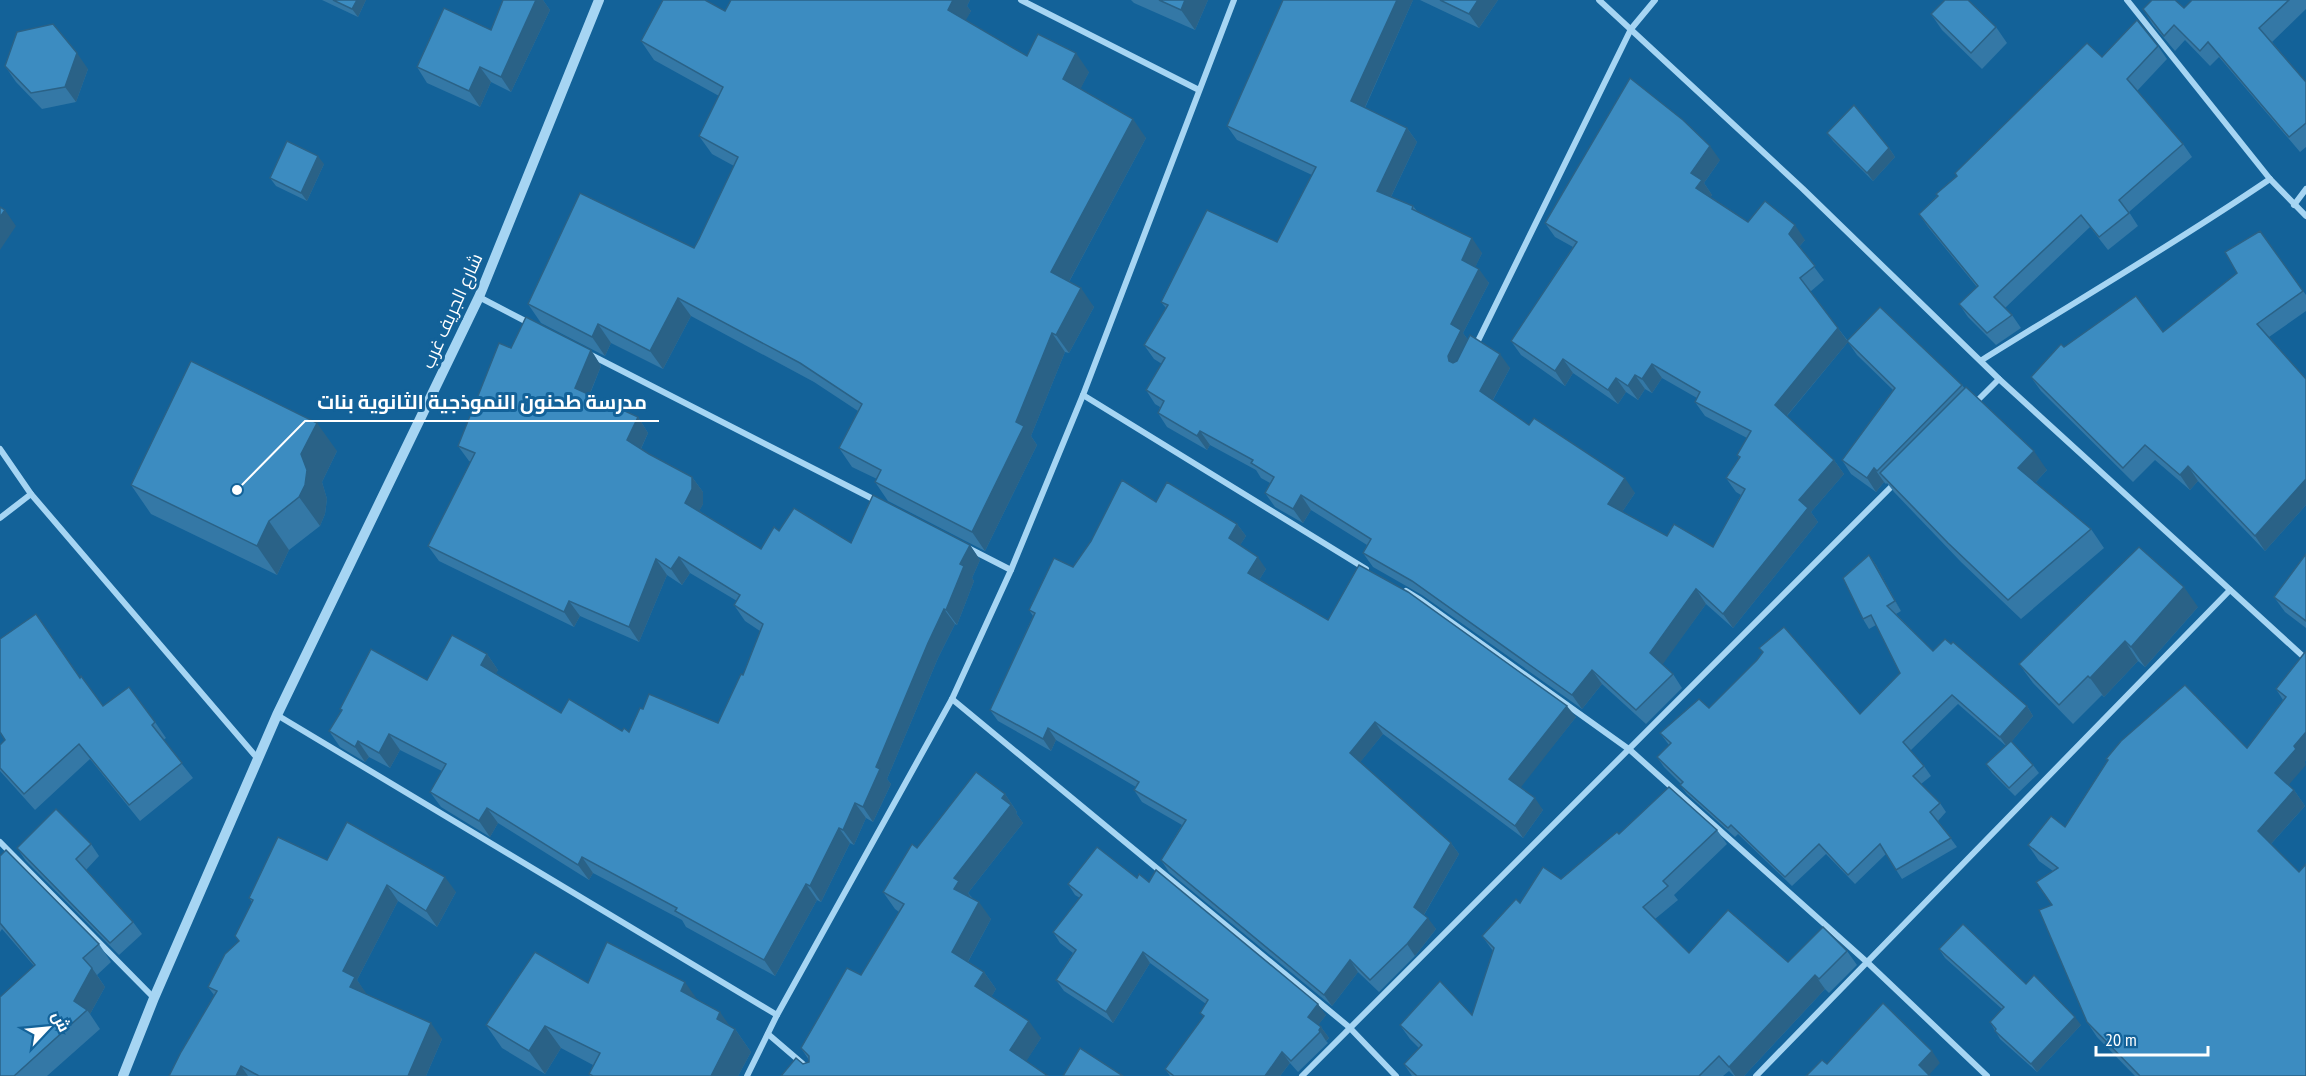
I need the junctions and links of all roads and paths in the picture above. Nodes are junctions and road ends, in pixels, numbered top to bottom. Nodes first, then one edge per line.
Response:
1 (599, 0) edge
2 (1021, 0) edge
3 (1234, 0) edge
4 (1599, 0) edge
5 (1655, 0) edge
6 (2127, 0) edge
7 (1631, 29) junction
8 (1200, 90) junction
9 (2270, 179) junction
10 (2306, 189) edge
11 (2294, 204) junction
12 (2306, 216) edge
13 (479, 297) junction
14 (532, 324) edge
15 (1474, 351) edge
16 (585, 352) edge
17 (1982, 360) junction
18 (1999, 379) junction
19 (1083, 395) junction
20 (1966, 412) edge
21 (0, 449) edge
22 (1899, 480) edge
23 (31, 494) junction
24 (883, 505) edge
25 (0, 518) edge
26 (958, 543) edge
27 (1011, 570) junction
28 (1377, 576) edge
29 (1398, 587) edge
30 (2230, 590) junction
31 (2306, 659) edge
32 (952, 699) junction
33 (278, 715) junction
34 (1630, 750) junction
35 (258, 759) junction
36 (0, 842) edge
37 (1868, 963) junction
38 (154, 998) junction
39 (777, 1015) junction
40 (1349, 1027) junction
41 (768, 1034) junction
42 (809, 1069) edge
43 (123, 1076) edge
44 (747, 1076) edge
45 (1302, 1076) edge
46 (1396, 1076) edge
47 (1756, 1076) edge
48 (1987, 1076) edge

1 - 13 street, شارع الجريف غرب
2 - 8 street
3 - 8 street
4 - 7 street
5 - 7 street
6 - 9 street
7 - 15 street
7 - 17 street
8 - 19 street
9 - 11 street
9 - 17 street
10 - 11 street
11 - 12 street
13 - 14 street
13 - 33 street, شارع الجريف غرب
16 - 24 street
17 - 18 street
18 - 20 street
18 - 30 street
19 - 27 street
19 - 28 street
21 - 23 street
22 - 34 street
23 - 25 street
23 - 35 street
26 - 27 street
27 - 32 street
29 - 34 street
30 - 31 street
30 - 37 street
32 - 39 street
32 - 40 street
33 - 35 street, شارع الجريف غرب
33 - 39 street
34 - 37 street
34 - 40 street
35 - 38 street, شارع الجريف غرب
36 - 38 street
37 - 47 street
37 - 48 street
38 - 43 street, شارع الجريف غرب
39 - 41 street
40 - 45 street
40 - 46 street
41 - 42 street
41 - 44 street

